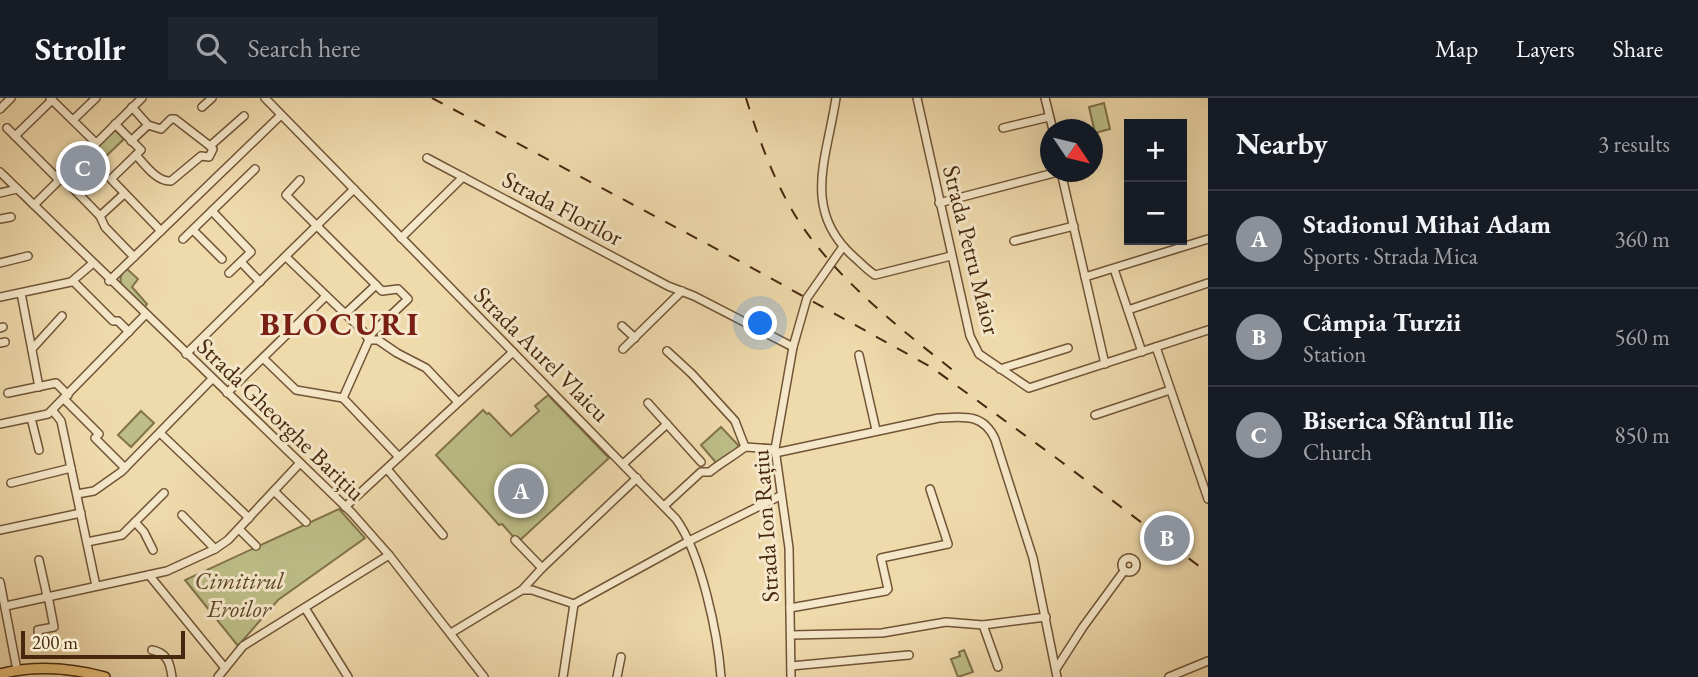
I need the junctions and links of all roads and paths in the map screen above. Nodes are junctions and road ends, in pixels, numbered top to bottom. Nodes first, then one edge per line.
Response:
1 (11, 98) edge
2 (96, 98) edge
3 (142, 98) edge
4 (212, 98) edge
5 (265, 98) edge
6 (836, 98) edge
7 (917, 98) edge
8 (1045, 98) edge
9 (51, 99) edge
10 (132, 107) junction
11 (202, 107) dead end
12 (0, 109) edge
13 (281, 115) junction
14 (244, 116) dead end
15 (1049, 117) joint
16 (73, 120) junction
17 (115, 124) junction
18 (148, 125) junction
19 (7, 128) dead end
20 (1003, 128) dead end
21 (15, 136) junction
22 (131, 141) junction
23 (96, 143) junction
24 (210, 146) junction
25 (136, 155) junction
26 (427, 158) dead end
27 (255, 169) dead end
28 (0, 172) edge
29 (463, 177) junction
30 (1040, 177) edge
31 (60, 178) junction
32 (300, 180) dead end
33 (1063, 182) edge
34 (17, 189) junction
35 (354, 190) junction
36 (0, 193) edge
37 (124, 194) junction
38 (939, 203) junction
39 (34, 205) junction
40 (212, 211) junction
41 (100, 216) junction
42 (11, 217) dead end
43 (0, 219) edge
44 (1074, 226) junction
45 (316, 227) junction
46 (192, 230) junction
47 (161, 231) junction
48 (401, 238) junction
49 (183, 239) dead end
50 (1208, 239) edge
51 (1014, 241) dead end
52 (842, 248) junction
53 (28, 256) dead end
54 (951, 256) junction
55 (134, 257) junction
56 (286, 257) junction
57 (222, 259) dead end
58 (241, 262) junction
59 (0, 263) edge
60 (92, 264) junction
61 (1114, 269) junction
62 (229, 273) dead end
63 (1085, 277) junction
64 (73, 281) junction
65 (110, 281) junction
66 (260, 282) junction
67 (1208, 283) edge
68 (376, 285) junction
69 (682, 291) junction
70 (20, 293) junction
71 (327, 296) junction
72 (0, 297) edge
73 (1128, 310) junction
74 (345, 314) junction
75 (145, 315) junction
76 (62, 316) dead end
77 (622, 326) dead end
78 (1208, 330) edge
79 (129, 332) junction
80 (635, 338) junction
81 (369, 340) junction
82 (793, 346) junction
83 (1156, 347) junction
84 (1068, 348) dead end
85 (32, 349) junction
86 (623, 349) dead end
87 (667, 351) dead end
88 (513, 352) junction
89 (1142, 352) junction
90 (186, 354) junction
91 (859, 355) dead end
92 (263, 358) junction
93 (1105, 363) junction
94 (1000, 369) junction
95 (212, 379) junction
96 (39, 387) junction
97 (1170, 390) junction
98 (8, 393) dead end
99 (227, 393) junction
100 (66, 397) junction
101 (343, 398) junction
102 (458, 402) junction
103 (648, 403) dead end
104 (53, 411) junction
105 (1095, 415) dead end
106 (31, 418) junction
107 (0, 424) edge
108 (667, 424) junction
109 (876, 430) junction
110 (160, 433) junction
111 (745, 447) junction
112 (39, 450) dead end
113 (775, 451) junction
114 (398, 457) junction
115 (701, 462) junction
116 (300, 463) junction
117 (623, 464) junction
118 (713, 467) junction
119 (71, 468) junction
120 (125, 468) junction
121 (387, 469) junction
122 (701, 472) junction
123 (637, 478) junction
124 (11, 483) dead end
125 (930, 489) dead end
126 (274, 491) junction
127 (164, 493) dead end
128 (77, 494) junction
129 (780, 496) junction
130 (1208, 499) edge
131 (664, 506) junction
132 (345, 507) junction
133 (81, 513) junction
134 (182, 515) dead end
135 (249, 518) junction
136 (135, 522) junction
137 (306, 522) dead end
138 (239, 529) junction
139 (0, 530) edge
140 (443, 536) dead end
141 (515, 540) dead end
142 (87, 541) junction
143 (689, 541) junction
144 (256, 546) dead end
145 (215, 549) junction
146 (153, 550) dead end
147 (389, 555) junction
148 (39, 561) dead end
149 (542, 568) junction
150 (1124, 571) dead end
151 (149, 575) junction
152 (0, 582) edge
153 (96, 586) junction
154 (522, 590) junction
155 (48, 596) junction
156 (574, 604) junction
157 (6, 606) junction
158 (305, 608) junction
159 (790, 608) junction
160 (1046, 617) junction
161 (984, 625) junction
162 (451, 633) junction
163 (790, 635) junction
164 (39, 640) dead end
165 (152, 650) dead end
166 (909, 655) dead end
167 (621, 657) dead end
168 (1208, 661) edge
169 (791, 666) junction
170 (998, 667) dead end
171 (225, 668) junction
172 (9, 673) edge
173 (1056, 673) edge
174 (105, 677) edge
175 (172, 677) edge
176 (218, 677) edge
177 (348, 677) edge
178 (484, 677) edge
179 (563, 677) edge
180 (617, 677) edge
181 (720, 677) edge
182 (791, 677) edge
183 (1169, 677) edge

1 - 12 street
2 - 16 street
3 - 10 street
4 - 11 street
5 - 13 street, Strada Aurel Vlaicu
6 - 52 street
7 - 38 street, Strada Petru Maior
8 - 15 street
9 - 16 street
9 - 21 street
10 - 17 street
10 - 18 street
13 - 35 street, Strada Aurel Vlaicu
13 - 47 street
14 - 24 street
15 - 20 street
16 - 23 street
17 - 22 street
17 - 23 street
18 - 22 street
18 - 24 street
19 - 21 street
21 - 31 street
22 - 25 street
23 - 31 street
24 - 25 street
25 - 37 street
26 - 29 street, Strada Florilor
27 - 40 street
28 - 34 street, Strada Gheorghe Barițiu
29 - 48 street
29 - 69 street, Strada Florilor
30 - 38 street
31 - 39 street
31 - 41 street
32 - 45 street
33 - 44 street
34 - 36 street
34 - 39 street, Strada Gheorghe Barițiu
35 - 45 street
35 - 48 street, Strada Aurel Vlaicu
37 - 41 street
37 - 47 street
38 - 54 street, Strada Petru Maior
39 - 60 street, Strada Gheorghe Barițiu
40 - 46 street
40 - 58 street
41 - 55 street
42 - 43 street
44 - 51 street
44 - 63 street
45 - 56 street
45 - 68 street
46 - 49 street
46 - 57 street
47 - 55 street
48 - 88 street, Strada Aurel Vlaicu
50 - 61 street
52 - 54 street
52 - 82 street, Strada Ion Rațiu
53 - 59 street
54 - 94 street, Strada Petru Maior
55 - 65 street
56 - 66 street
56 - 71 street
58 - 62 street
58 - 66 street
60 - 64 street
60 - 65 street, Strada Gheorghe Barițiu
61 - 63 street
61 - 73 street
63 - 93 street
64 - 70 street
64 - 79 street
65 - 75 street, Strada Gheorghe Barițiu
66 - 90 street
67 - 73 street
68 - 74 street
68 - 81 street
69 - 80 street
69 - 82 street, Strada Florilor
70 - 72 street
70 - 85 street
71 - 74 street
71 - 92 street
73 - 89 street
74 - 81 street
75 - 79 street
75 - 90 street, Strada Gheorghe Barițiu
76 - 85 street
77 - 80 street
78 - 83 street
79 - 100 street
80 - 86 street
81 - 101 street
81 - 102 street
82 - 113 street, Strada Ion Rațiu
83 - 89 street
83 - 97 street
84 - 94 street
85 - 96 street
87 - 111 street
88 - 102 street
88 - 117 street, Strada Aurel Vlaicu
89 - 93 street
90 - 95 street, Strada Gheorghe Barițiu
91 - 109 street
92 - 99 street
92 - 101 street
93 - 94 street, Strada Petru Maior
95 - 99 street, Strada Gheorghe Barițiu
95 - 110 street
96 - 98 street
96 - 100 street
97 - 105 street
97 - 130 street
99 - 116 street, Strada Gheorghe Barițiu
100 - 104 street
100 - 120 street
101 - 114 street
102 - 114 street
103 - 108 street
104 - 106 street
104 - 119 street
106 - 107 street
106 - 112 street
108 - 115 street
108 - 117 street
109 - 113 street
109 - 160 street
110 - 120 street
110 - 135 street
111 - 113 street
111 - 118 street
113 - 129 street, Strada Ion Rațiu
114 - 121 street
115 - 118 street
115 - 122 street
116 - 126 street
116 - 132 street, Strada Gheorghe Barițiu
117 - 123 street, Strada Aurel Vlaicu
118 - 122 street
119 - 124 street
119 - 128 street
120 - 128 street
121 - 132 street
121 - 140 street
122 - 131 street
123 - 131 street, Strada Aurel Vlaicu
123 - 149 street
125 - 159 street
126 - 135 street
126 - 137 street
127 - 136 street
128 - 133 street
129 - 143 street
129 - 159 street, Strada Ion Rațiu
131 - 143 street, Strada Aurel Vlaicu
132 - 147 street, Strada Gheorghe Barițiu
133 - 139 street
133 - 142 street
134 - 145 street
135 - 138 street
136 - 142 street
136 - 146 street
138 - 144 street
138 - 145 street
141 - 149 street
142 - 153 street
143 - 156 street
143 - 181 street, Strada Aurel Vlaicu
145 - 151 street
147 - 158 street
147 - 162 street, Strada Gheorghe Barițiu
148 - 155 street
149 - 154 street
150 - 173 street
151 - 153 street
151 - 171 street
152 - 157 street
153 - 155 street
154 - 156 street
154 - 162 street
155 - 157 street
155 - 164 street
156 - 179 street
157 - 172 street
158 - 171 street
158 - 177 street
159 - 163 street, Strada Ion Rațiu
160 - 161 street
160 - 173 street
161 - 163 street
161 - 170 street
162 - 178 street, Strada Gheorghe Barițiu
163 - 169 street, Strada Ion Rațiu
165 - 175 street
166 - 169 street
167 - 180 street
168 - 183 street
169 - 182 street, Strada Ion Rațiu
171 - 176 street
172 - 174 main road

